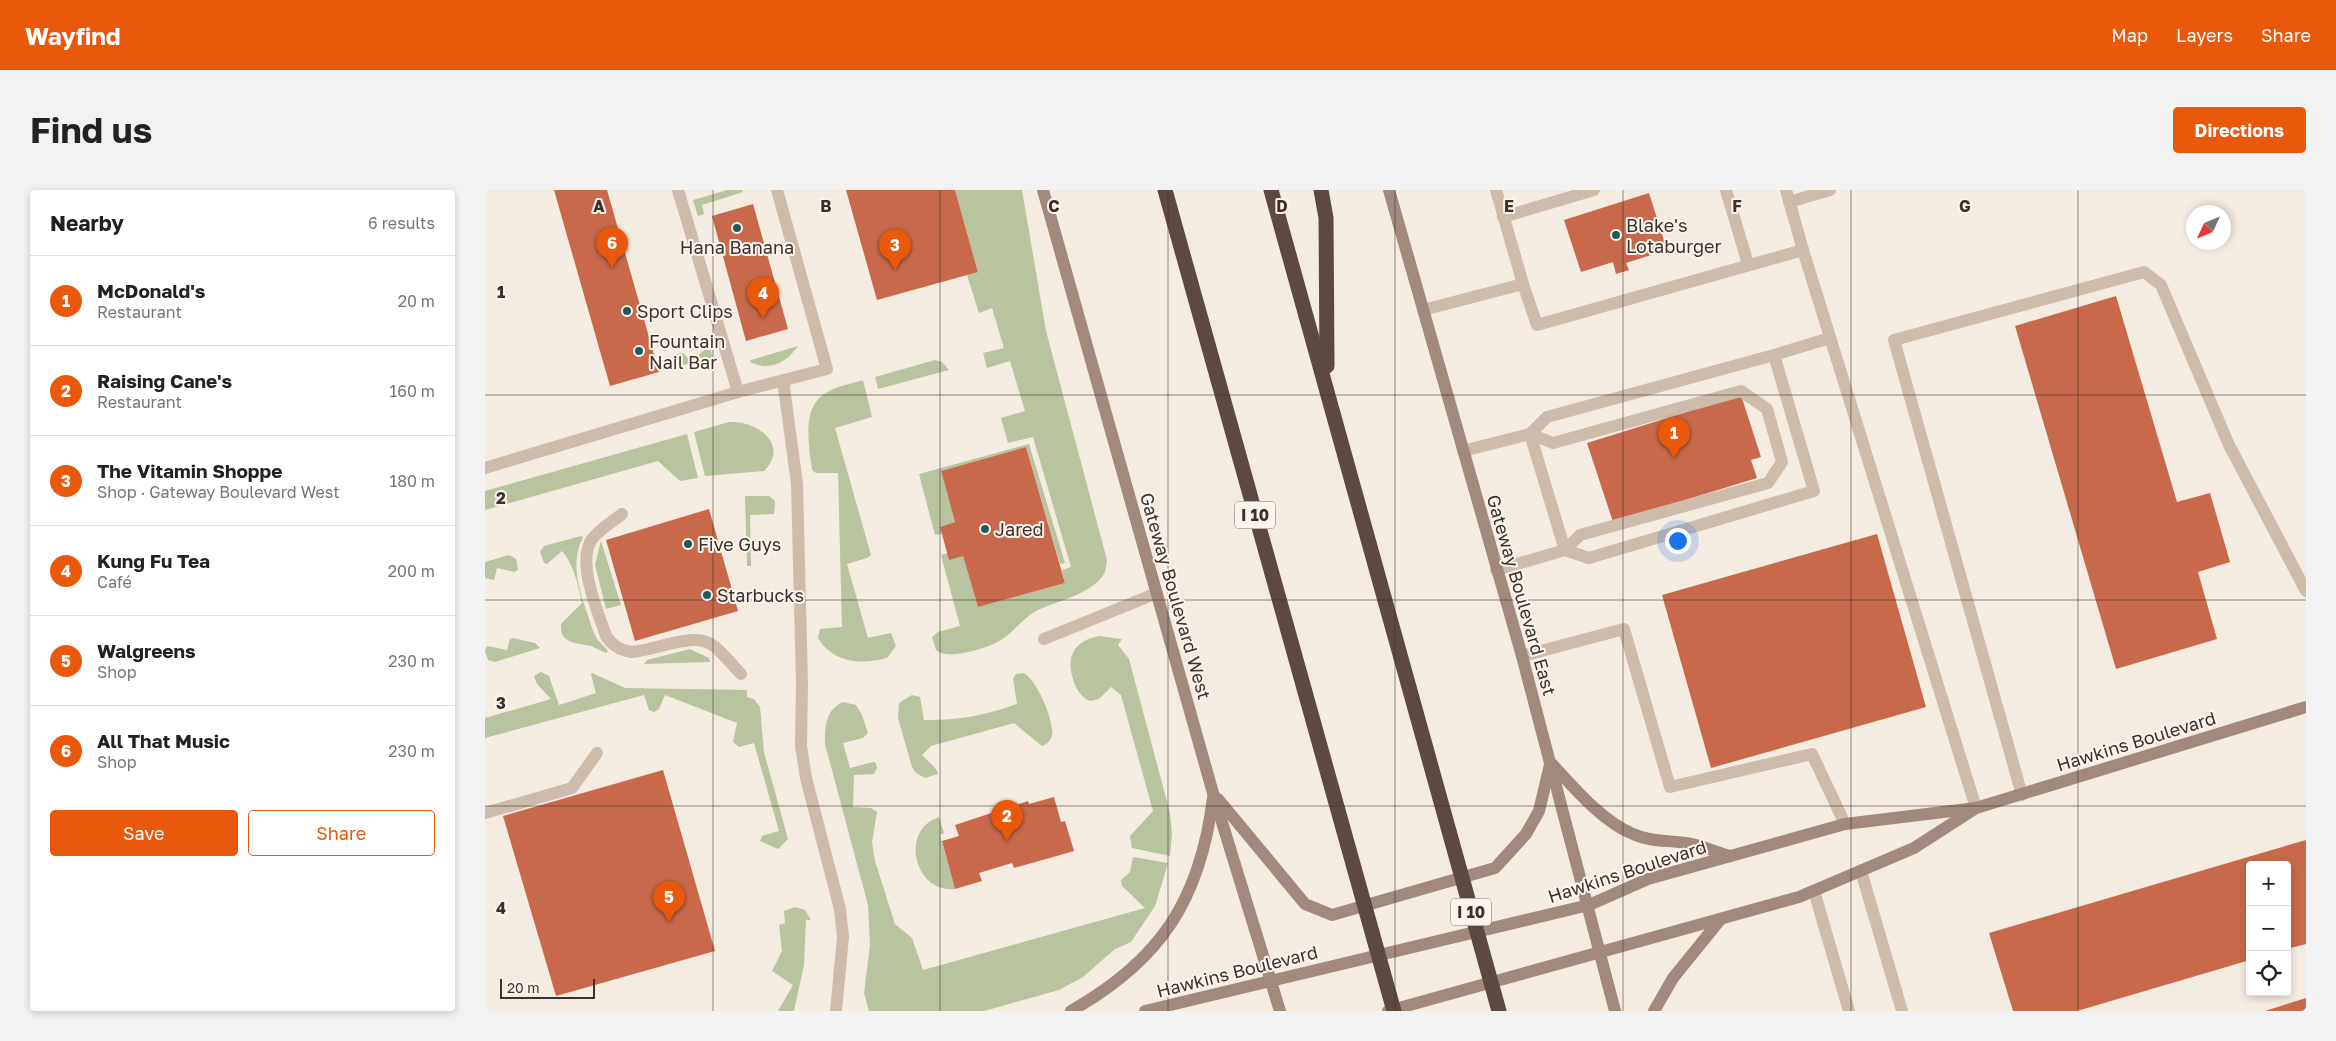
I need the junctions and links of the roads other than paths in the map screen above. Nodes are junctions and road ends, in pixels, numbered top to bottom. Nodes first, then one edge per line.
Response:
1 (678, 190) edge
2 (777, 190) edge
3 (1043, 190) edge
4 (1165, 190) edge
5 (1271, 190) edge
6 (1321, 190) edge
7 (1389, 190) edge
8 (1496, 190) edge
9 (1594, 190) edge
10 (1725, 190) edge
11 (1830, 190) edge
12 (1788, 196) edge
13 (1503, 217) junction
14 (1803, 250) junction
15 (1748, 264) junction
16 (1523, 284) junction
17 (1423, 310) junction
18 (1830, 338) junction
19 (1774, 355) junction
20 (783, 380) junction
21 (1327, 385) junction
22 (738, 392) junction
23 (1530, 434) junction
24 (1463, 451) junction
25 (485, 468) edge
26 (622, 514) dead end
27 (1565, 550) junction
28 (1496, 570) junction
29 (2306, 591) edge
30 (1157, 593) junction
31 (1044, 639) dead end
32 (1523, 656) junction
33 (741, 674) dead end
34 (2306, 707) edge
35 (597, 753) dead end
36 (1551, 762) junction
37 (1213, 793) junction
38 (2022, 795) junction
39 (1975, 808) junction
40 (485, 813) edge
41 (1845, 824) junction
42 (1731, 856) junction
43 (1861, 871) junction
44 (1814, 891) junction
45 (1589, 905) junction
46 (1720, 920) junction
47 (1601, 953) junction
48 (1270, 980) junction
49 (836, 1011) edge
50 (1071, 1011) edge
51 (1145, 1011) edge
52 (1280, 1011) edge
53 (1388, 1011) edge
54 (1394, 1011) edge
55 (1499, 1011) edge
56 (1615, 1011) edge
57 (1654, 1011) edge
58 (1849, 1011) edge
59 (1902, 1011) edge

1 - 22 lane
2 - 20 lane
3 - 30 main road, Gateway Boulevard West
4 - 54 highway, I 10
5 - 21 highway, I 10
6 - 21 highway
7 - 17 main road, Gateway Boulevard East
8 - 13 lane
9 - 13 lane
10 - 15 lane
11 - 12 lane
12 - 14 lane
13 - 16 lane
14 - 15 lane
14 - 18 lane
15 - 16 lane
16 - 17 lane
17 - 24 main road, Gateway Boulevard East
18 - 19 lane
18 - 39 lane
19 - 23 lane
19 - 27 lane
20 - 22 lane
20 - 49 lane
21 - 55 highway, I 10
22 - 25 lane
23 - 24 lane
23 - 27 lane
23 - 27 lane
24 - 28 main road, Gateway Boulevard East
26 - 33 lane
27 - 28 lane
28 - 32 main road, Gateway Boulevard East
29 - 38 lane
30 - 31 lane
30 - 37 main road, Gateway Boulevard West
32 - 36 main road, Gateway Boulevard East
32 - 41 lane
34 - 38 main road, Hawkins Boulevard
35 - 40 lane
36 - 37 main road
36 - 42 main road
36 - 45 main road, Gateway Boulevard East
37 - 48 main road, Gateway Boulevard West
37 - 50 main road
38 - 39 main road, Hawkins Boulevard
39 - 41 main road, Hawkins Boulevard
39 - 43 main road, Hawkins Boulevard
41 - 42 main road, Hawkins Boulevard
42 - 45 main road, Hawkins Boulevard
43 - 44 main road, Hawkins Boulevard
43 - 59 lane
44 - 46 main road, Hawkins Boulevard
44 - 58 lane
45 - 47 main road, Gateway Boulevard East
45 - 48 main road, Hawkins Boulevard
46 - 47 main road, Hawkins Boulevard
46 - 57 main road
47 - 53 main road, Hawkins Boulevard
47 - 56 main road, Gateway Boulevard East
48 - 51 main road, Hawkins Boulevard
48 - 52 main road, Gateway Boulevard West

